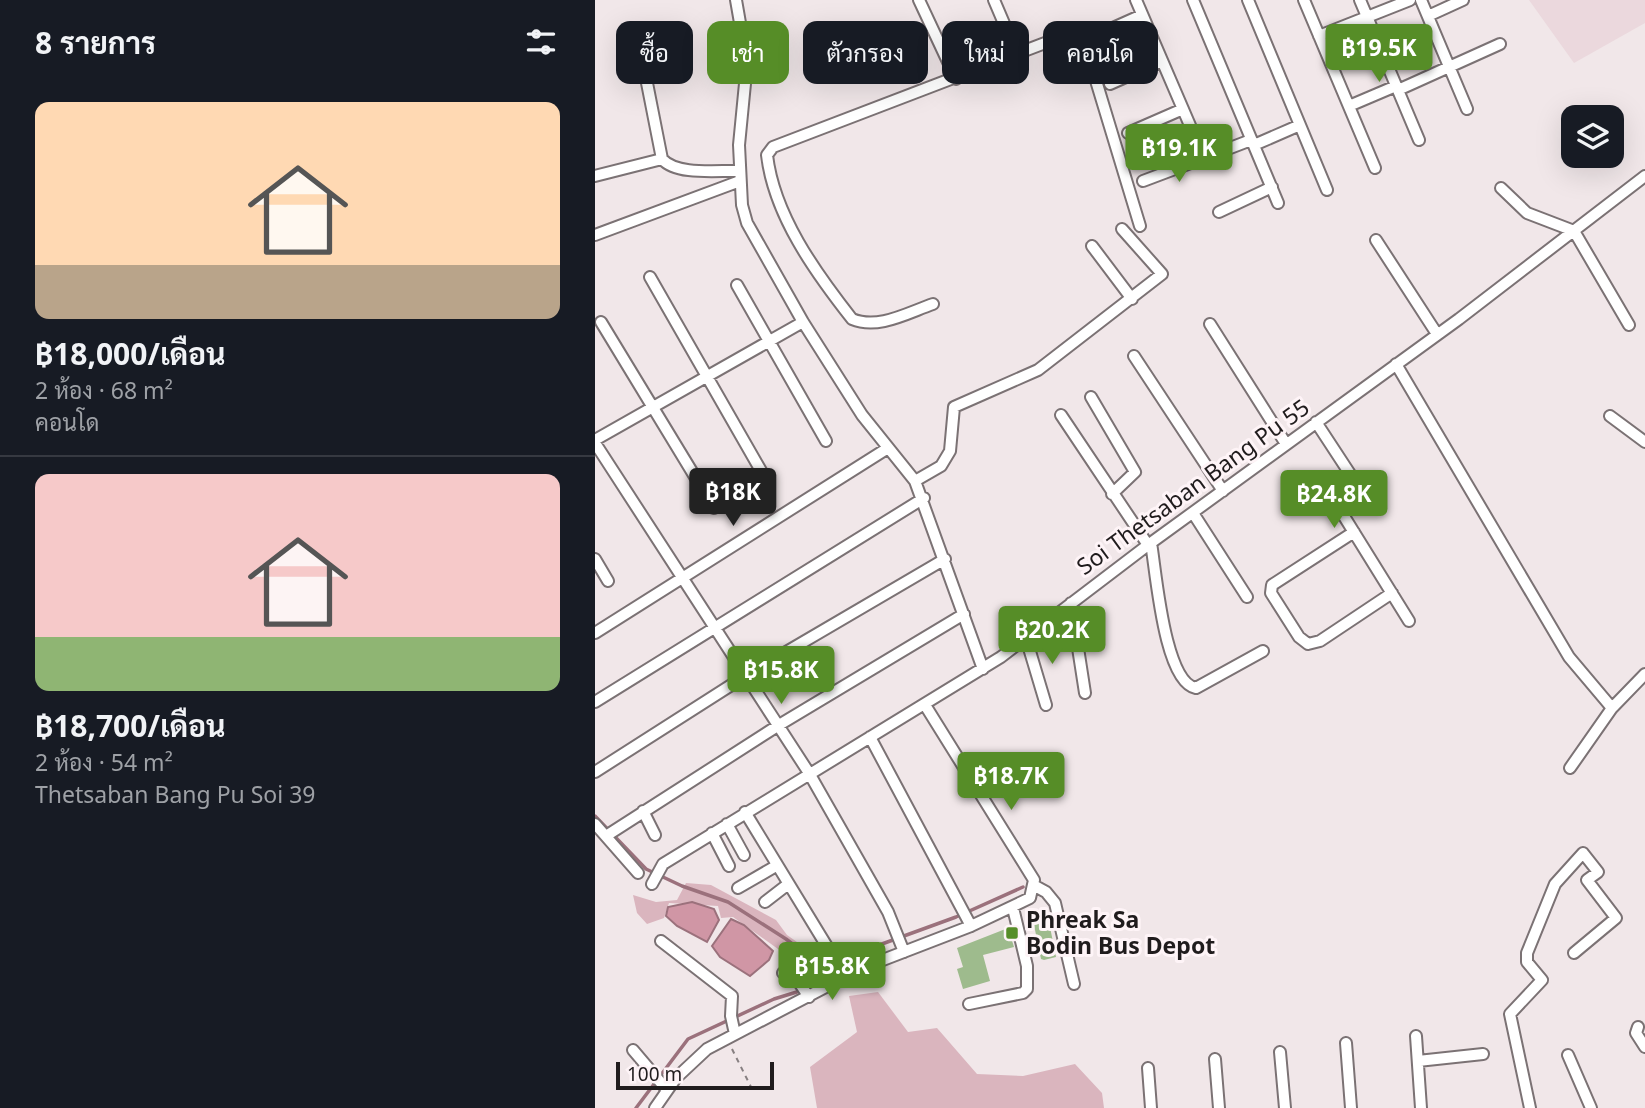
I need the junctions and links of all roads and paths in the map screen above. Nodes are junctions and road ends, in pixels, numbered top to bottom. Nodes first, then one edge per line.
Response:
1 (736, 0) edge
2 (919, 0) edge
3 (994, 0) edge
4 (1136, 0) edge
5 (1193, 0) edge
6 (1248, 0) edge
7 (1304, 0) edge
8 (1360, 0) edge
9 (1410, 0) edge
10 (1421, 0) edge
11 (1464, 0) edge
12 (1142, 15) junction
13 (1367, 16) junction
14 (1428, 16) junction
15 (1003, 21) edge
16 (1129, 21) edge
17 (1319, 36) junction
18 (1500, 44) dead end
19 (942, 49) edge
20 (1029, 49) edge
21 (1162, 61) junction
22 (1158, 63) edge
23 (1448, 66) junction
24 (647, 84) edge
25 (942, 84) edge
26 (1397, 88) junction
27 (1349, 106) junction
28 (1182, 109) junction
29 (1467, 109) dead end
30 (1300, 125) junction
31 (1128, 133) dead end
32 (1419, 140) dead end
33 (1252, 142) junction
34 (1204, 158) junction
35 (662, 159) junction
36 (1375, 169) dead end
37 (595, 176) edge
38 (740, 176) junction
39 (1645, 176) edge
40 (1143, 181) dead end
41 (1272, 187) junction
42 (1501, 188) dead end
43 (1327, 190) dead end
44 (1278, 203) dead end
45 (1219, 212) dead end
46 (1140, 226) dead end
47 (1122, 229) dead end
48 (1574, 231) junction
49 (595, 235) edge
50 (1376, 240) dead end
51 (1091, 246) dead end
52 (650, 277) dead end
53 (737, 285) dead end
54 (1132, 299) junction
55 (933, 304) dead end
56 (601, 322) dead end
57 (803, 322) junction
58 (1210, 324) dead end
59 (1629, 325) dead end
60 (1437, 334) junction
61 (769, 341) junction
62 (1134, 356) dead end
63 (1396, 363) junction
64 (708, 376) junction
65 (1091, 397) dead end
66 (650, 407) junction
67 (1061, 415) dead end
68 (1610, 416) dead end
69 (1316, 422) junction
70 (826, 441) dead end
71 (595, 442) edge
72 (1645, 442) edge
73 (1286, 444) junction
74 (888, 448) junction
75 (764, 476) dead end
76 (915, 481) junction
77 (1223, 491) junction
78 (1112, 494) junction
79 (923, 498) junction
80 (714, 508) dead end
81 (1193, 513) junction
82 (1354, 532) junction
83 (1150, 544) junction
84 (945, 558) junction
85 (595, 559) edge
86 (683, 578) junction
87 (608, 581) dead end
88 (1392, 593) junction
89 (1247, 597) dead end
90 (1071, 603) junction
91 (964, 614) junction
92 (1409, 621) dead end
93 (716, 628) junction
94 (595, 633) edge
95 (1026, 638) junction
96 (1263, 651) dead end
97 (983, 668) junction
98 (1645, 674) edge
99 (747, 675) junction
100 (1085, 693) dead end
101 (595, 702) edge
102 (925, 705) junction
103 (1046, 705) dead end
104 (1612, 708) junction
105 (779, 725) junction
106 (870, 737) junction
107 (1570, 768) dead end
108 (595, 772) edge
109 (809, 773) junction
110 (643, 811) junction
111 (745, 813) junction
112 (595, 824) edge
113 (727, 824) junction
114 (610, 833) junction
115 (712, 833) junction
116 (656, 835) dead end
117 (744, 855) dead end
118 (729, 866) dead end
119 (776, 866) junction
120 (638, 873) dead end
121 (655, 877) dead end
122 (787, 886) junction
123 (1035, 886) junction
124 (738, 888) dead end
125 (765, 902) dead end
126 (1013, 908) junction
127 (967, 917) junction
128 (660, 941) dead end
129 (903, 947) junction
130 (1574, 953) dead end
131 (783, 972) dead end
132 (842, 972) junction
133 (1074, 984) dead end
134 (806, 993) junction
135 (969, 1004) dead end
136 (1638, 1027) dead end
137 (732, 1028) junction
138 (1416, 1036) dead end
139 (1346, 1043) dead end
140 (1645, 1047) edge
141 (633, 1050) dead end
142 (1280, 1052) dead end
143 (1483, 1054) dead end
144 (1568, 1055) dead end
145 (1215, 1059) dead end
146 (1417, 1061) junction
147 (1148, 1068) dead end
148 (661, 1083) junction
149 (754, 1093) dead end
150 (655, 1108) edge
151 (1151, 1108) edge
152 (1219, 1108) edge
153 (1285, 1108) edge
154 (1351, 1108) edge
155 (1421, 1108) edge
156 (1530, 1108) edge
157 (1591, 1108) edge

1 - 38 street
2 - 19 street
3 - 15 street
4 - 12 street
5 - 33 street
6 - 30 street
7 - 17 street
8 - 13 street
9 - 13 street
10 - 14 street
11 - 14 street
12 - 16 street
12 - 21 street
13 - 17 street
13 - 26 street
14 - 23 street
17 - 27 street
18 - 23 street
20 - 46 street
21 - 22 street
21 - 28 street
23 - 26 street
23 - 29 street
24 - 35 street
25 - 55 street
26 - 27 street
26 - 32 street
27 - 36 street
28 - 31 street
28 - 34 street
30 - 33 street
30 - 43 street
33 - 34 street
33 - 41 street
34 - 40 street
35 - 37 street
35 - 38 street
38 - 49 street
38 - 57 street
39 - 48 street, Soi Thetsaban Bang Pu 55
41 - 44 street
41 - 45 street
42 - 48 street
47 - 54 street
48 - 59 street
48 - 60 street, Soi Thetsaban Bang Pu 55
50 - 60 street
51 - 54 street
52 - 64 street
53 - 61 street
54 - 76 street
56 - 66 street
57 - 61 street
57 - 74 street
58 - 73 street
60 - 63 street, Soi Thetsaban Bang Pu 55
61 - 64 street
61 - 70 street
62 - 77 street
63 - 69 street, Soi Thetsaban Bang Pu 55
63 - 104 street
64 - 66 street
64 - 75 street
65 - 78 street
66 - 71 street
66 - 80 street
67 - 78 street
68 - 72 street
69 - 73 street, Soi Thetsaban Bang Pu 55
69 - 82 street
71 - 86 street
73 - 77 street, Soi Thetsaban Bang Pu 55
74 - 76 street
74 - 86 street
76 - 79 street
77 - 81 street, Soi Thetsaban Bang Pu 55
78 - 83 street
79 - 84 street
79 - 93 street
81 - 83 street, Soi Thetsaban Bang Pu 55
81 - 89 street
82 - 88 street
82 - 88 street
83 - 90 street, Soi Thetsaban Bang Pu 55
83 - 96 street
84 - 91 street
84 - 99 street
85 - 87 street
86 - 93 street
86 - 94 street
88 - 92 street
90 - 95 street, Soi Thetsaban Bang Pu 55
90 - 100 street
91 - 97 street
91 - 105 street
93 - 99 street
93 - 101 street
95 - 97 street, Soi Thetsaban Bang Pu 55
95 - 103 street
97 - 102 street, Soi Thetsaban Bang Pu 55
98 - 104 street
99 - 105 street
99 - 108 street
102 - 106 street, Soi Thetsaban Bang Pu 55
102 - 123 street
104 - 107 street
105 - 109 street
105 - 110 street
106 - 109 street, Soi Thetsaban Bang Pu 55
106 - 127 street
109 - 111 street, Soi Thetsaban Bang Pu 55
109 - 129 street
110 - 114 street
110 - 116 street
111 - 113 street, Soi Thetsaban Bang Pu 55
111 - 119 street
112 - 114 street
113 - 115 street, Soi Thetsaban Bang Pu 55
113 - 117 street
114 - 120 street
115 - 118 street
115 - 121 street, Soi Thetsaban Bang Pu 55
119 - 122 street
119 - 124 street
122 - 125 street
122 - 132 street
123 - 126 street
123 - 133 street
126 - 127 street
126 - 135 street
127 - 129 street
128 - 137 street
129 - 132 street
130 - 156 street
131 - 134 street
132 - 134 street
134 - 137 street
136 - 140 street
137 - 148 street
137 - 149 path
138 - 146 street
139 - 154 street
141 - 148 street
142 - 153 street
143 - 146 street
144 - 157 street
145 - 152 street
146 - 155 street
147 - 151 street
148 - 150 street

